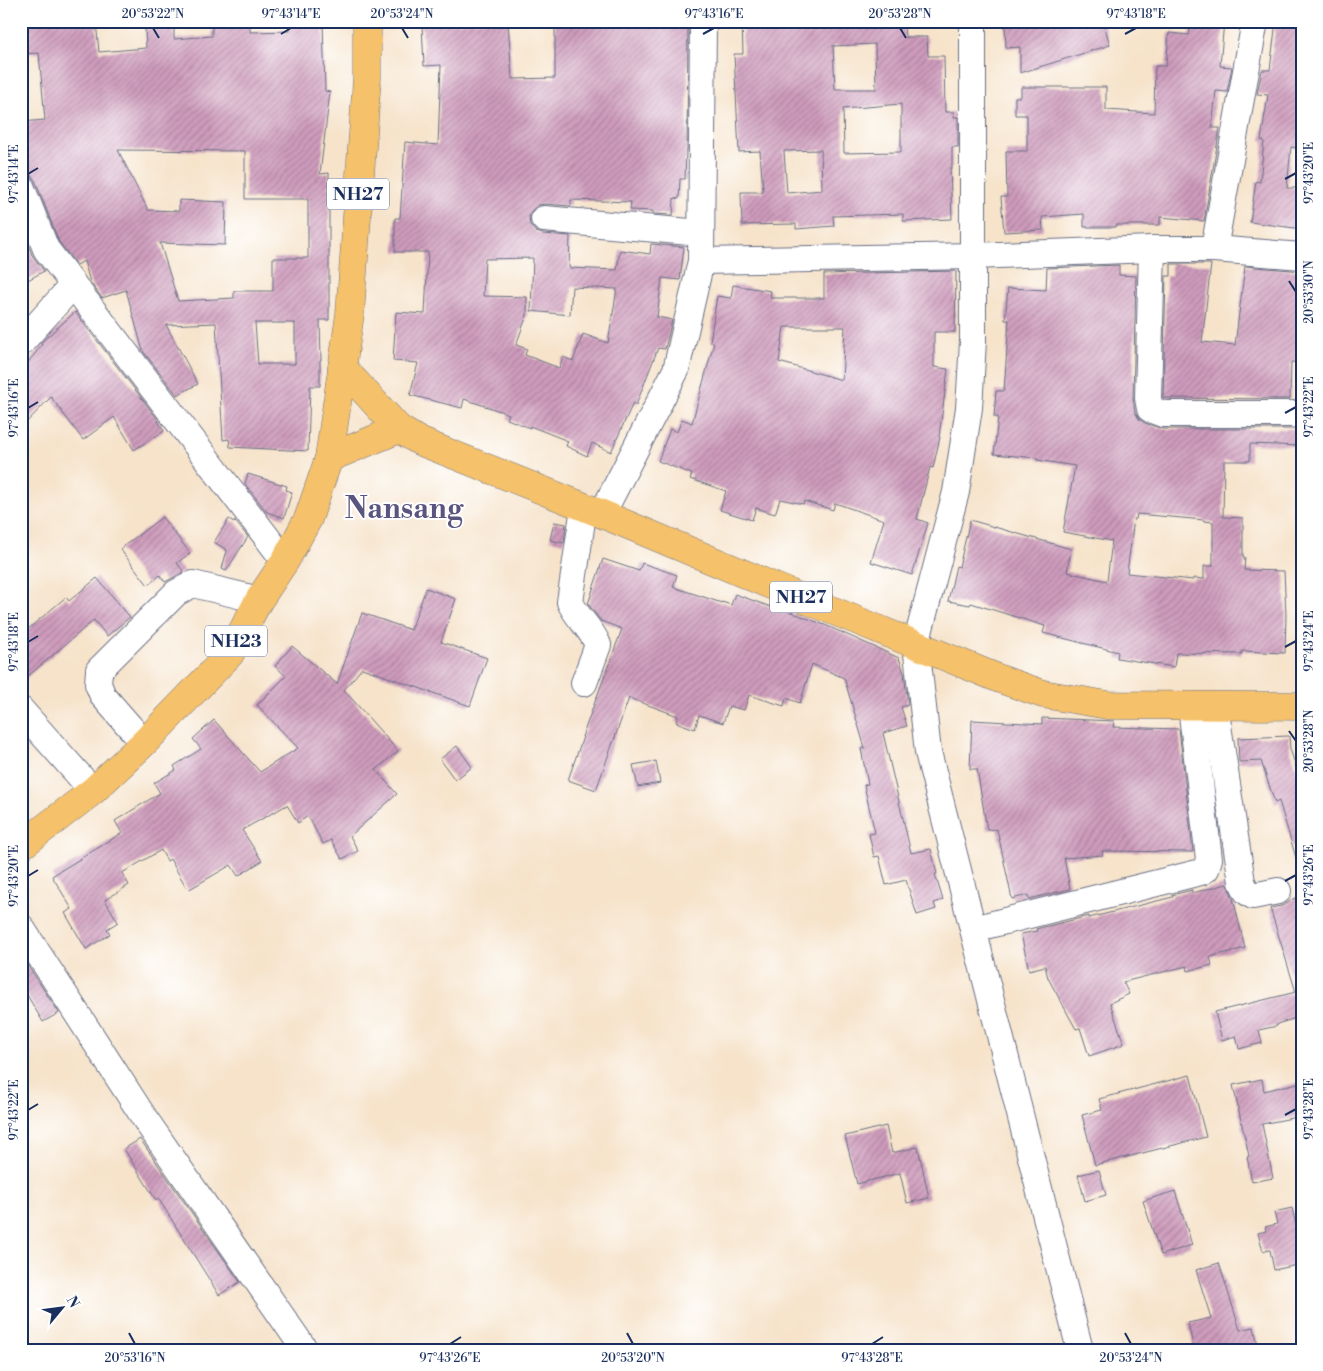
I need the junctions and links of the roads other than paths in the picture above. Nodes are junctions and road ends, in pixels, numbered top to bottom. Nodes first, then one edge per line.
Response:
1 (368, 21) edge
2 (703, 21) edge
3 (973, 21) edge
4 (1255, 21) edge
5 (21, 186) edge
6 (544, 219) dead end
7 (701, 233) junction
8 (1152, 249) junction
9 (1214, 249) junction
10 (974, 256) junction
11 (1302, 256) edge
12 (701, 261) junction
13 (73, 285) junction
14 (21, 343) edge
15 (342, 367) junction
16 (1302, 414) edge
17 (399, 429) junction
18 (330, 458) junction
19 (593, 511) junction
20 (284, 561) junction
21 (259, 600) junction
22 (916, 644) junction
23 (584, 683) dead end
24 (1203, 706) junction
25 (1302, 706) edge
26 (21, 710) edge
27 (144, 743) junction
28 (94, 791) junction
29 (21, 846) edge
30 (1278, 891) dead end
31 (21, 927) edge
32 (973, 929) junction
33 (306, 1350) edge
34 (1080, 1350) edge

1 - 15 main road, NH27
2 - 7 street
3 - 10 street
4 - 9 street
5 - 13 street
6 - 7 street
7 - 12 street
8 - 9 street
8 - 10 street
8 - 16 street
9 - 11 street
10 - 12 street
10 - 22 street
12 - 19 street
13 - 14 street
13 - 20 street
15 - 17 main road, NH27
15 - 18 main road, NH23
17 - 18 main road
17 - 19 main road, NH27
18 - 20 main road, NH23
19 - 22 main road, NH27
19 - 23 street
20 - 21 main road, NH23
21 - 27 main road, NH23
21 - 27 street
22 - 24 main road, NH27
22 - 32 street
24 - 25 main road, NH27
24 - 30 street
24 - 32 street
26 - 28 street
27 - 28 main road, NH23
28 - 29 main road, NH23
31 - 33 street
32 - 34 street

